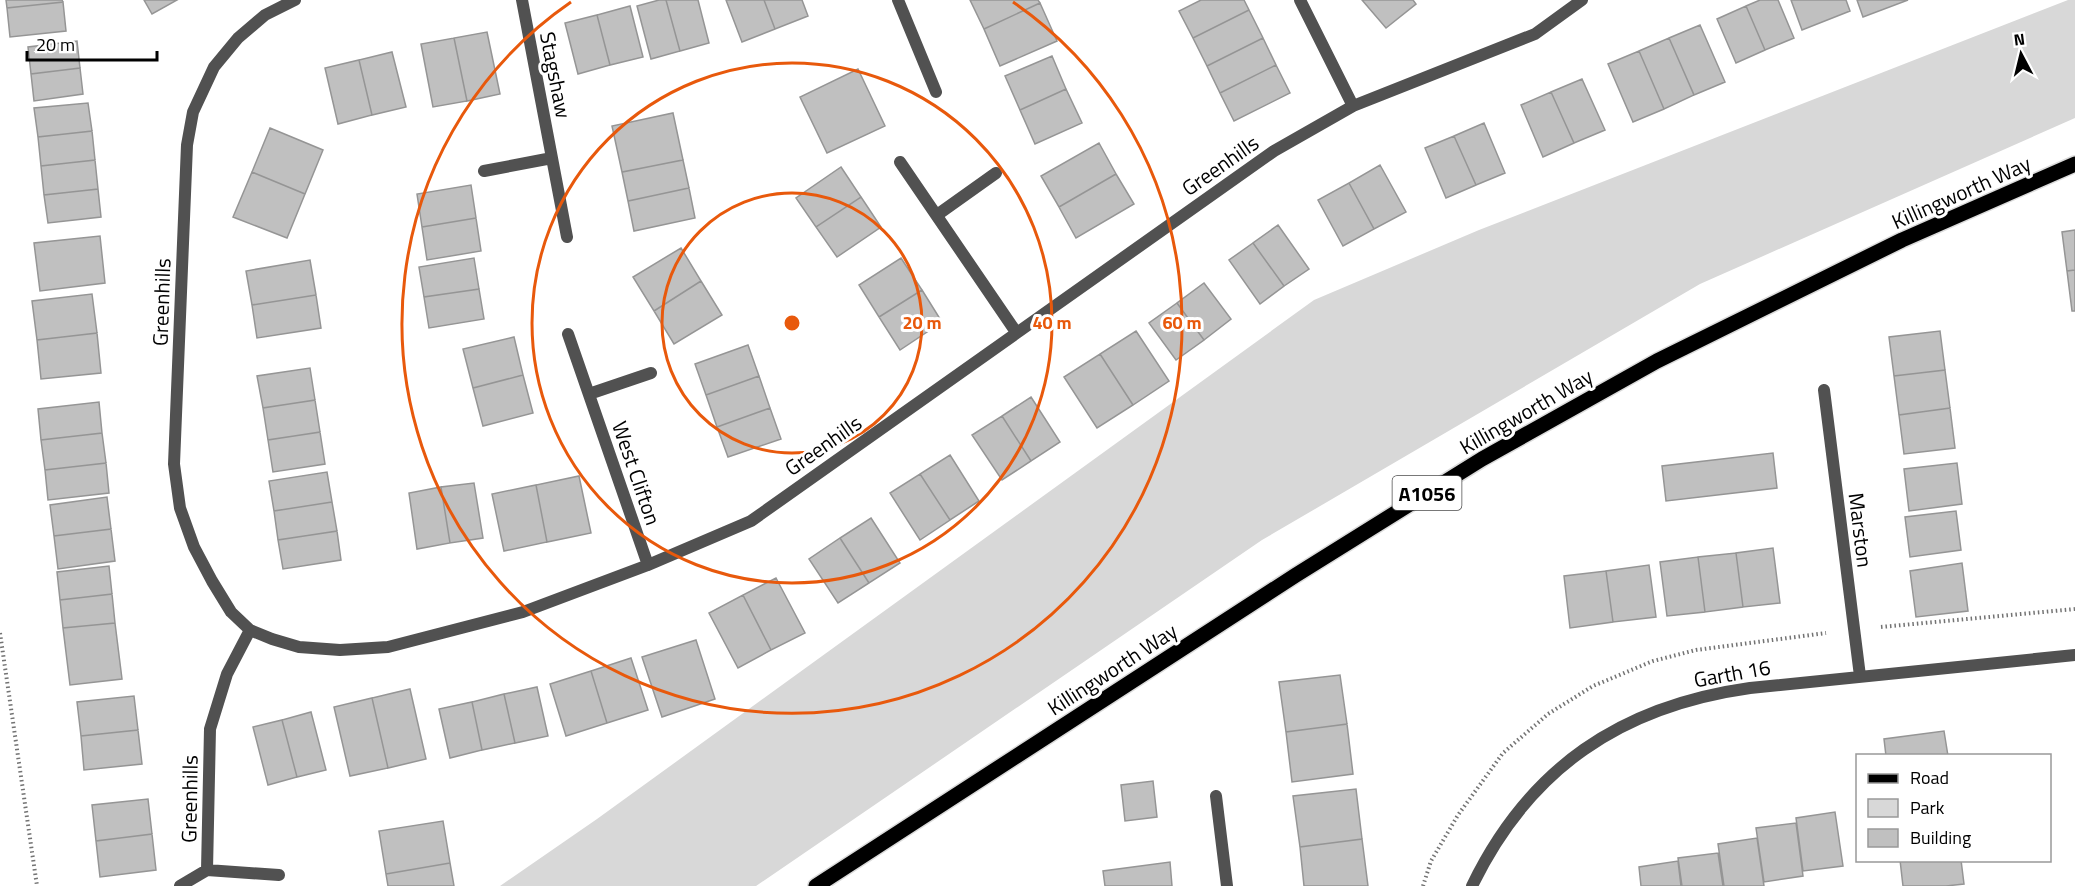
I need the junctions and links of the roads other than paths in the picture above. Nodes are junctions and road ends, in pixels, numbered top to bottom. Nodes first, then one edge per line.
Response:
1 (295, 0) edge
2 (522, 0) edge
3 (898, 0) edge
4 (1300, 0) edge
5 (1582, 0) edge
6 (936, 92) dead end
7 (1353, 106) junction
8 (552, 158) junction
9 (900, 162) dead end
10 (2075, 165) edge
11 (483, 171) dead end
12 (996, 173) dead end
13 (937, 215) junction
14 (567, 237) dead end
15 (1016, 332) junction
16 (567, 333) dead end
17 (651, 373) dead end
18 (1824, 390) dead end
19 (589, 394) junction
20 (648, 565) junction
21 (250, 630) junction
22 (2075, 655) edge
23 (1860, 676) junction
24 (1216, 796) dead end
25 (207, 870) junction
26 (279, 875) dead end
27 (180, 886) edge
28 (816, 886) edge
29 (1227, 886) edge
30 (1472, 886) edge

1 - 21 street, Greenhills
2 - 8 street, Stagshaw
3 - 6 street
4 - 7 street
5 - 7 street, Greenhills
7 - 15 street, Greenhills
8 - 11 street
8 - 14 street, Stagshaw
9 - 13 street
10 - 28 main road, Killingworth Way / A1056
12 - 13 street
13 - 15 street
15 - 20 street, Greenhills
16 - 19 street, West Clifton
17 - 19 street
18 - 23 street, Marston
19 - 20 street, West Clifton
20 - 21 street, Greenhills
21 - 25 street, Greenhills
22 - 23 street, Garth 16
23 - 30 street, Garth 16
24 - 29 street
25 - 26 street, Greenhills
25 - 27 street, Greenhills

